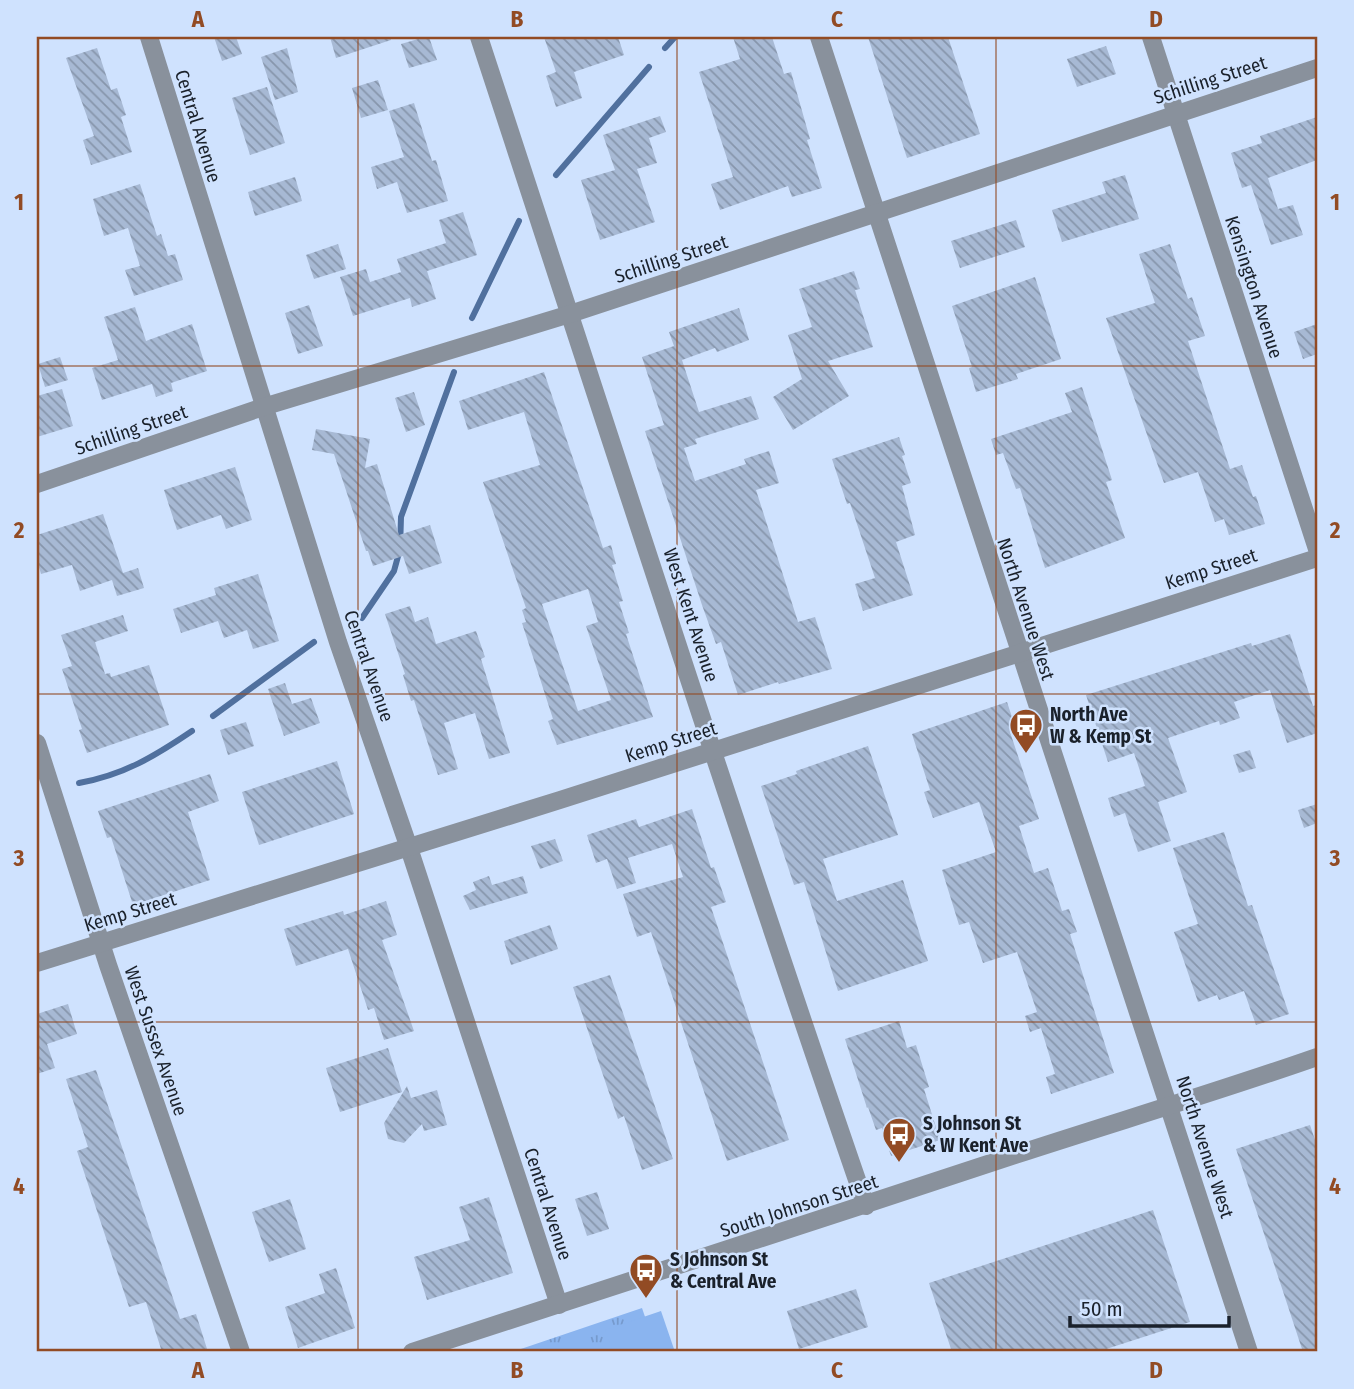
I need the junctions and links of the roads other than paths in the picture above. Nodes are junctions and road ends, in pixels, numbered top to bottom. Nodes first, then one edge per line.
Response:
1 (149, 37) edge
2 (479, 37) edge
3 (819, 37) edge
4 (1151, 37) edge
5 (1317, 68) edge
6 (1175, 113) junction
7 (876, 214) junction
8 (570, 314) junction
9 (263, 407) junction
10 (37, 484) edge
11 (1317, 549) edge
12 (1317, 558) edge
13 (1018, 653) junction
14 (37, 743) edge
15 (712, 751) junction
16 (408, 848) junction
17 (101, 943) junction
18 (37, 964) edge
19 (1317, 1058) edge
20 (1169, 1105) junction
21 (866, 1206) junction
22 (559, 1305) junction
23 (241, 1352) edge
24 (412, 1352) edge
25 (1249, 1352) edge

1 - 9 street, Central Avenue
2 - 8 street, West Kent Avenue
3 - 7 street, North Avenue West
4 - 6 street, Kensington Avenue
5 - 6 street, Schilling Street
6 - 7 street, Schilling Street
6 - 11 street, Kensington Avenue
7 - 8 street, Schilling Street
7 - 13 street, North Avenue West
8 - 9 street, Schilling Street
8 - 15 street, West Kent Avenue
9 - 10 street, Schilling Street
9 - 16 street, Central Avenue
12 - 13 street, Kemp Street
13 - 15 street, Kemp Street
13 - 20 street, North Avenue West
14 - 17 street, West Sussex Avenue
15 - 16 street, Kemp Street
15 - 21 street, West Kent Avenue
16 - 17 street, Kemp Street
16 - 22 street, Central Avenue
17 - 18 street, Kemp Street
17 - 23 street, West Sussex Avenue
19 - 20 street, South Johnson Street
20 - 21 street, South Johnson Street
20 - 25 street, North Avenue West
21 - 22 street, South Johnson Street
22 - 24 street, South Johnson Street

